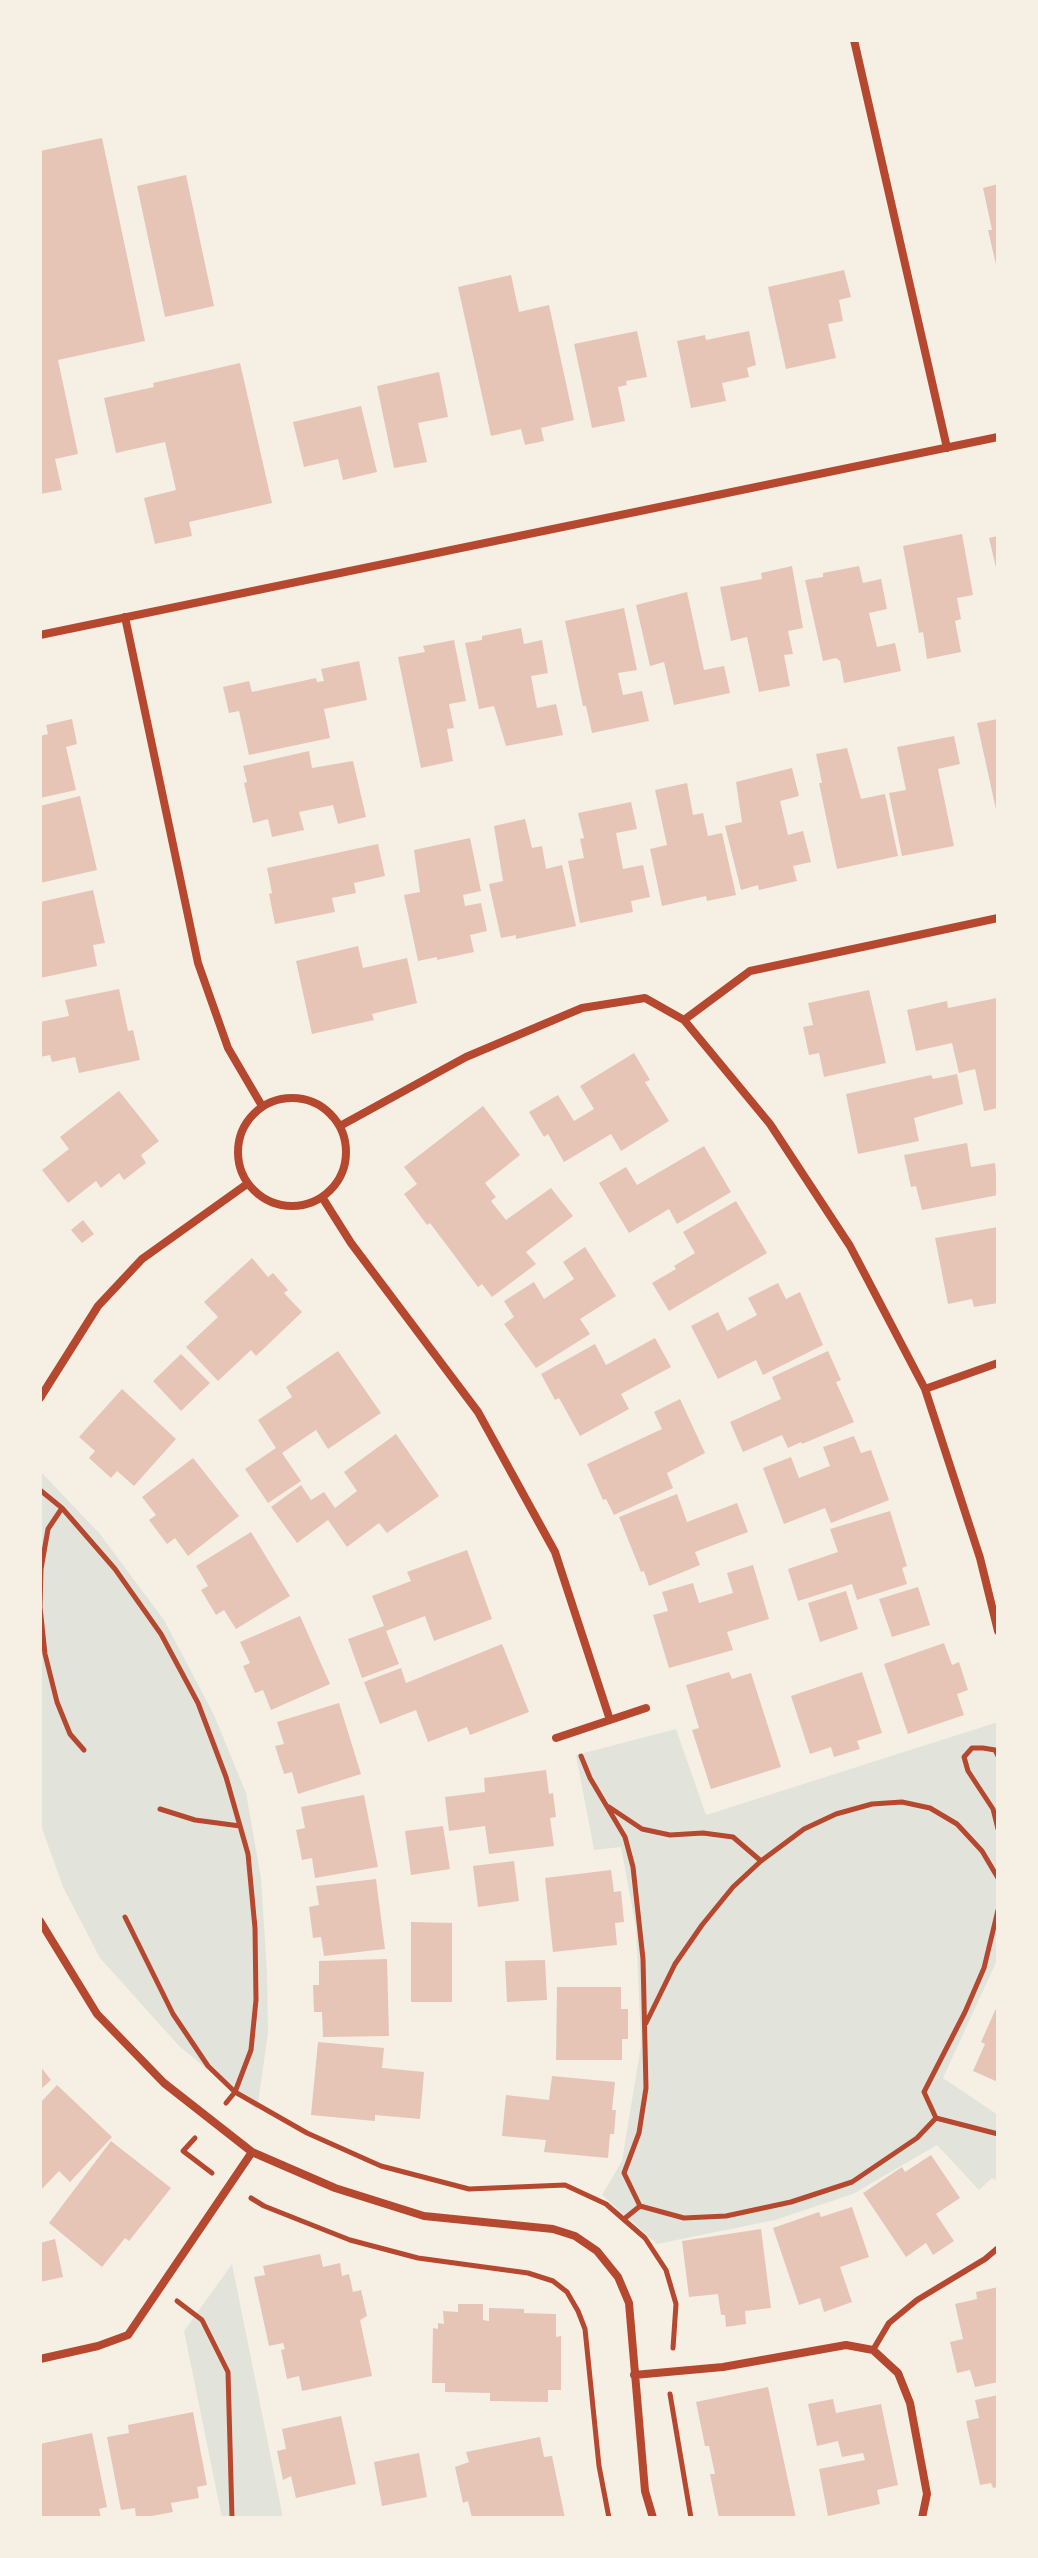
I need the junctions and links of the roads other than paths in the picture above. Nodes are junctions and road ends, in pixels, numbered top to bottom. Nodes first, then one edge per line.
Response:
1 (854, 40) edge
2 (998, 437) edge
3 (947, 448) junction
4 (125, 617) junction
5 (40, 635) edge
6 (998, 918) edge
7 (684, 1020) junction
8 (262, 1106) junction
9 (340, 1126) junction
10 (247, 1184) junction
11 (322, 1197) junction
12 (998, 1363) edge
13 (925, 1389) junction
14 (40, 1398) edge
15 (998, 1631) edge
16 (646, 1708) dead end
17 (610, 1720) junction
18 (556, 1738) dead end
19 (40, 1921) edge
20 (252, 2152) junction
21 (998, 2248) edge
22 (873, 2350) junction
23 (40, 2359) edge
24 (634, 2375) junction
25 (653, 2518) edge
26 (922, 2518) edge

1 - 3 street
2 - 3 street
3 - 4 street
4 - 5 street
4 - 8 street
6 - 7 street
7 - 9 street
7 - 13 street
8 - 9 street
8 - 10 street
9 - 11 street
10 - 11 street
10 - 14 street
11 - 17 street
12 - 13 street
13 - 15 street
16 - 17 street
17 - 18 street
19 - 20 street
20 - 23 street
20 - 24 street
21 - 22 lane
22 - 24 street
22 - 26 street
24 - 25 street

